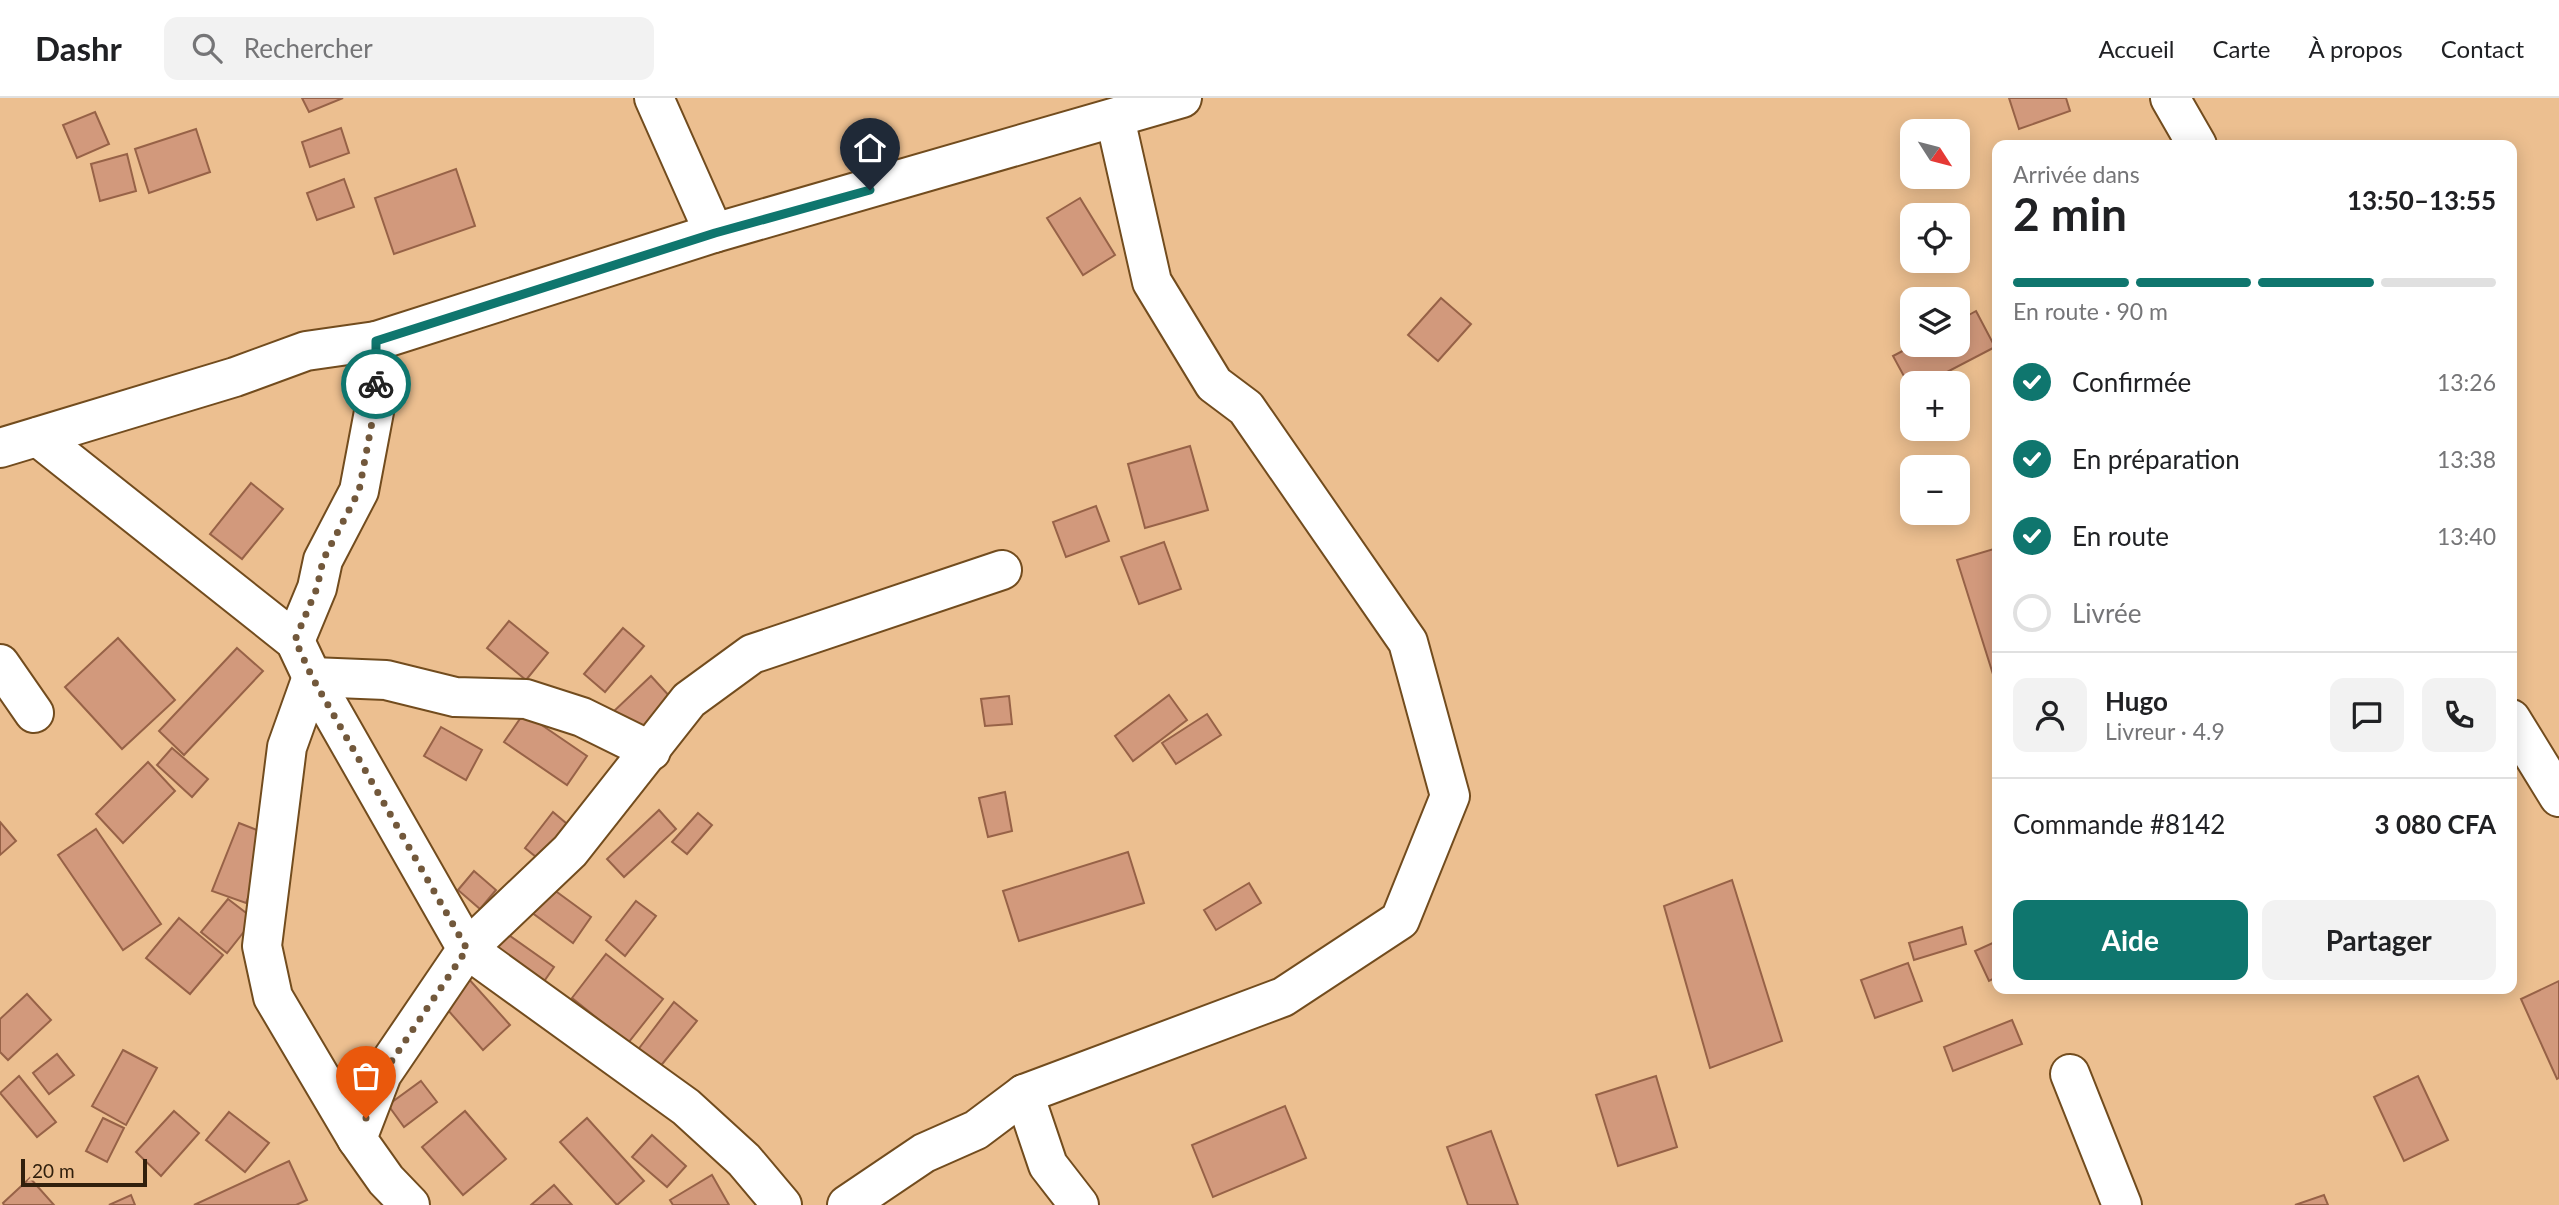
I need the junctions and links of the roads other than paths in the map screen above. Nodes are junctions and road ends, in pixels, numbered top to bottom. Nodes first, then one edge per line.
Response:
1 (654, 98) edge
2 (1182, 98) edge
3 (2170, 98) edge
4 (1115, 118) junction
5 (2194, 140) edge
6 (715, 233) junction
7 (376, 341) junction
8 (38, 438) junction
9 (0, 448) edge
10 (1002, 570) dead end
11 (295, 640) junction
12 (0, 664) edge
13 (312, 677) junction
14 (34, 713) dead end
15 (2517, 729) edge
16 (651, 751) junction
17 (2559, 797) edge
18 (467, 949) junction
19 (2070, 1074) dead end
20 (1024, 1094) junction
21 (357, 1139) junction
22 (410, 1205) edge
23 (782, 1205) edge
24 (847, 1205) edge
25 (1079, 1205) edge
26 (2122, 1205) edge

1 - 6 street
2 - 4 street
3 - 5 street
4 - 6 street
4 - 20 street
6 - 7 street
7 - 8 street
7 - 11 street
8 - 9 street
8 - 11 street
10 - 16 street
11 - 13 street
12 - 14 street
13 - 16 street
13 - 18 street
13 - 21 street
15 - 17 street
16 - 18 street
18 - 21 street
18 - 23 street
19 - 26 street
20 - 24 street
20 - 25 street
21 - 22 street

